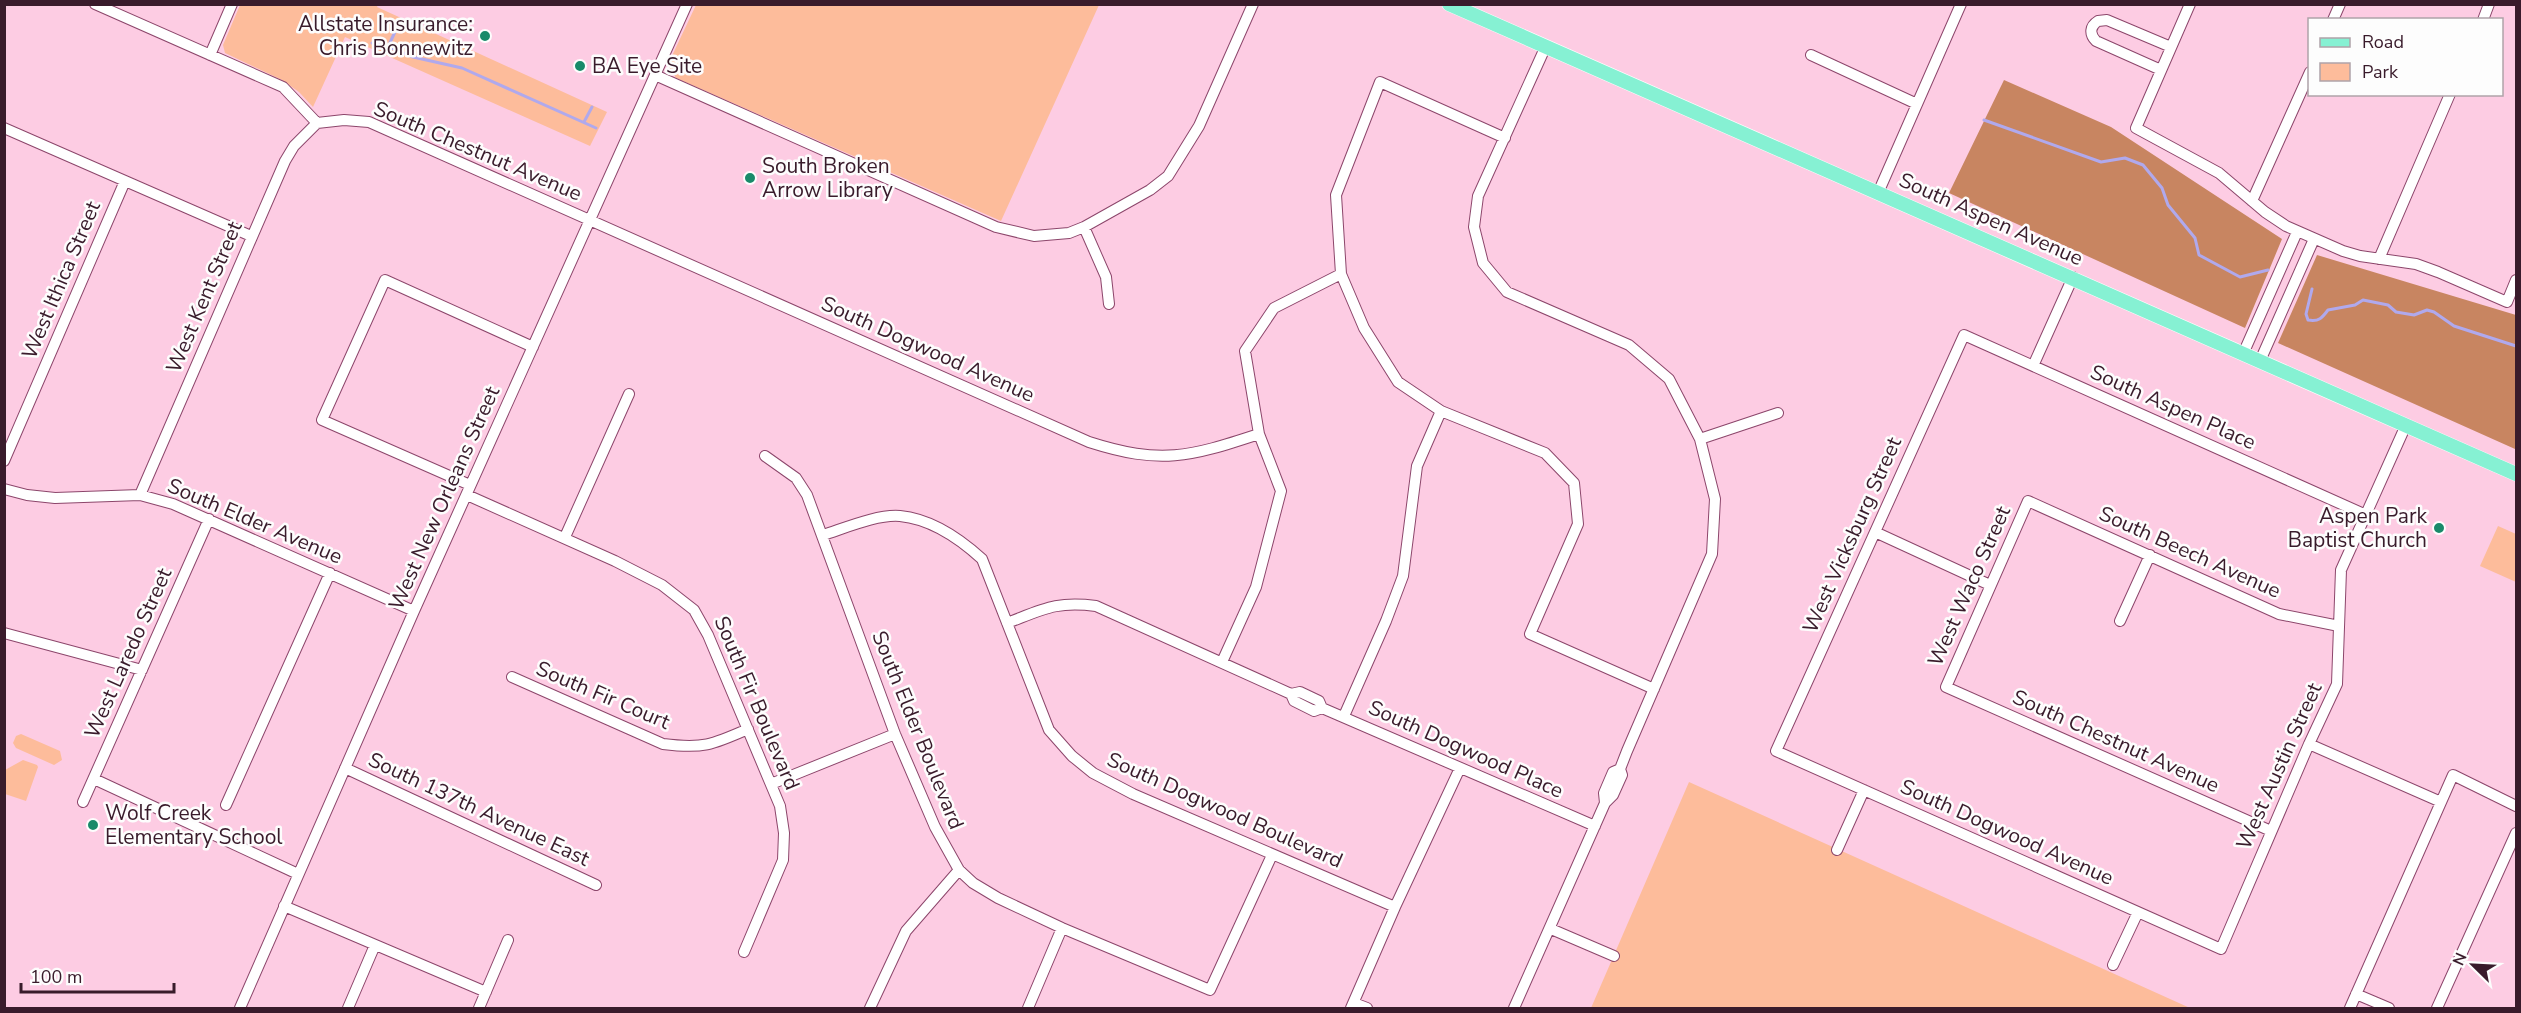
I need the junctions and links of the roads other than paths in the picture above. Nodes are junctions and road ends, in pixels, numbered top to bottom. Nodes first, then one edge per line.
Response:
1 (95, 4) edge
2 (232, 4) edge
3 (687, 4) edge
4 (1253, 4) edge
5 (1449, 4) edge
6 (1961, 4) edge
7 (2190, 4) edge
8 (2340, 4) edge
9 (2490, 4) edge
10 (2334, 18) edge
11 (2484, 18) edge
12 (2171, 47) junction
13 (1545, 48) junction
14 (210, 55) junction
15 (1811, 55) dead end
16 (2161, 70) junction
17 (655, 75) junction
18 (2308, 76) edge
19 (2449, 96) edge
20 (1917, 104) junction
21 (316, 123) junction
22 (4, 128) edge
23 (1505, 138) junction
24 (125, 181) junction
25 (1878, 193) junction
26 (2252, 201) junction
27 (591, 221) junction
28 (1084, 227) junction
29 (2297, 232) junction
30 (251, 236) junction
31 (2314, 239) junction
32 (2379, 259) junction
33 (1341, 274) junction
34 (2073, 278) junction
35 (2517, 280) edge
36 (1108, 304) dead end
37 (1964, 334) joint
38 (533, 347) junction
39 (2243, 354) junction
40 (2260, 361) junction
41 (2034, 366) junction
42 (628, 394) dead end
43 (1441, 411) junction
44 (1778, 413) dead end
45 (2406, 425) junction
46 (1259, 434) junction
47 (1700, 439) junction
48 (765, 456) dead end
49 (4, 461) edge
50 (2517, 474) edge
51 (4, 489) edge
52 (469, 490) junction
53 (140, 495) junction
54 (2028, 501) joint
55 (2366, 515) junction
56 (209, 519) junction
57 (1875, 532) junction
58 (823, 535) junction
59 (565, 537) junction
60 (2150, 555) junction
61 (330, 573) junction
62 (1990, 585) junction
63 (414, 611) junction
64 (2120, 621) dead end
65 (1007, 623) junction
66 (2339, 626) junction
67 (4, 633) edge
68 (1221, 662) junction
69 (142, 670) junction
70 (512, 677) dead end
71 (1946, 687) joint
72 (1654, 689) junction
73 (1344, 716) junction
74 (748, 729) junction
75 (895, 734) junction
76 (2309, 744) junction
77 (1776, 751) joint
78 (345, 768) junction
79 (1460, 768) junction
80 (94, 779) junction
81 (771, 784) junction
82 (1864, 790) junction
83 (83, 802) dead end
84 (2441, 802) junction
85 (226, 805) dead end
86 (2517, 806) edge
87 (1595, 826) junction
88 (2271, 831) junction
89 (2517, 833) edge
90 (1837, 850) dead end
91 (1272, 855) junction
92 (959, 870) junction
93 (298, 874) junction
94 (596, 885) dead end
95 (284, 906) junction
96 (1395, 907) junction
97 (2138, 912) junction
98 (1062, 928) junction
99 (1551, 929) junction
100 (508, 940) dead end
101 (375, 945) junction
102 (2221, 949) joint
103 (744, 952) dead end
104 (1614, 956) dead end
105 (2113, 965) dead end
106 (486, 992) junction
107 (2356, 994) junction
108 (1353, 1006) edge
109 (240, 1008) edge
110 (348, 1008) edge
111 (479, 1008) edge
112 (870, 1008) edge
113 (1028, 1008) edge
114 (1367, 1008) edge
115 (1514, 1008) edge
116 (2350, 1008) edge
117 (2389, 1008) edge
118 (2437, 1008) edge

1 - 14 street
2 - 14 street
3 - 17 street, West New Orleans Street
4 - 28 street
5 - 13 main road, South Aspen Avenue
6 - 20 street
7 - 12 street
8 - 10 street
9 - 11 street
12 - 16 street
12 - 16 street
13 - 23 street
13 - 25 main road, South Aspen Avenue
14 - 21 street
15 - 20 street
16 - 26 street
17 - 27 street, West New Orleans Street
17 - 28 street
18 - 26 street
19 - 32 street
20 - 25 street
21 - 27 street, South Chestnut Avenue
21 - 30 street, West Kent Street
22 - 24 street
23 - 33 street
23 - 47 street
24 - 30 street
24 - 49 street, West Ithica Street
25 - 34 main road, South Aspen Avenue
26 - 29 street
27 - 38 street, West New Orleans Street
27 - 46 street, South Dogwood Avenue
28 - 36 street
29 - 31 street
29 - 39 street
30 - 53 street, West Kent Street
31 - 32 street
31 - 40 street
32 - 35 street
33 - 43 street
33 - 46 street
34 - 39 main road, South Aspen Avenue
34 - 41 street
37 - 41 street, South Aspen Place
37 - 57 street, West Vicksburg Street
38 - 52 street, West New Orleans Street
38 - 52 street
39 - 40 main road, South Aspen Avenue
40 - 45 main road, South Aspen Avenue
41 - 55 street, South Aspen Place
42 - 59 street
43 - 72 street
43 - 73 street
44 - 47 street
45 - 50 main road, South Aspen Avenue
45 - 55 street, West Austin Street
46 - 68 street
47 - 72 street
48 - 58 street, South Elder Boulevard
51 - 53 street, South Elder Avenue
52 - 59 street, South Fir Boulevard
52 - 63 street, West New Orleans Street
53 - 56 street, South Elder Avenue
54 - 60 street, South Beech Avenue
54 - 62 street, West Waco Street
55 - 66 street, West Austin Street
56 - 61 street, South Elder Avenue
56 - 69 street, West Laredo Street
57 - 62 street
57 - 77 street, West Vicksburg Street
58 - 65 street, South Dogwood Boulevard
58 - 75 street, South Elder Boulevard
59 - 74 street, South Fir Boulevard
60 - 64 street
60 - 66 street, South Beech Avenue
61 - 63 street, South Elder Avenue
61 - 85 street
62 - 71 street, West Waco Street
63 - 78 street, West New Orleans Street
65 - 68 street, South Dogwood Place
65 - 91 street, South Dogwood Boulevard
66 - 76 street, West Austin Street
67 - 69 street
68 - 73 street, South Dogwood Place
69 - 80 street, West Laredo Street
70 - 74 street, South Fir Court
71 - 88 street, South Chestnut Avenue
72 - 87 street
73 - 79 street, South Dogwood Place
74 - 81 street, South Fir Boulevard
75 - 81 street
75 - 92 street, South Elder Boulevard
76 - 84 street
76 - 88 street, West Austin Street
77 - 82 street, South Dogwood Avenue
78 - 93 street, West New Orleans Street
78 - 94 street, South 137th Avenue East
79 - 87 street, South Dogwood Place
79 - 96 street
80 - 83 street, West Laredo Street
80 - 93 street
81 - 103 street, South Fir Boulevard
82 - 90 street
82 - 97 street, South Dogwood Avenue
84 - 86 street
84 - 107 street
87 - 99 street
88 - 102 street, West Austin Street
89 - 118 street
91 - 96 street, South Dogwood Boulevard
91 - 98 street, South Elder Boulevard
92 - 98 street, South Elder Boulevard
92 - 112 street
93 - 95 street, West New Orleans Street
95 - 101 street
95 - 109 street, West New Orleans Street
96 - 108 street
97 - 102 street, South Dogwood Avenue
97 - 105 street
98 - 113 street
99 - 104 street
99 - 115 street
100 - 106 street
101 - 106 street
101 - 110 street
106 - 111 street
107 - 116 street
107 - 117 street
108 - 114 street

